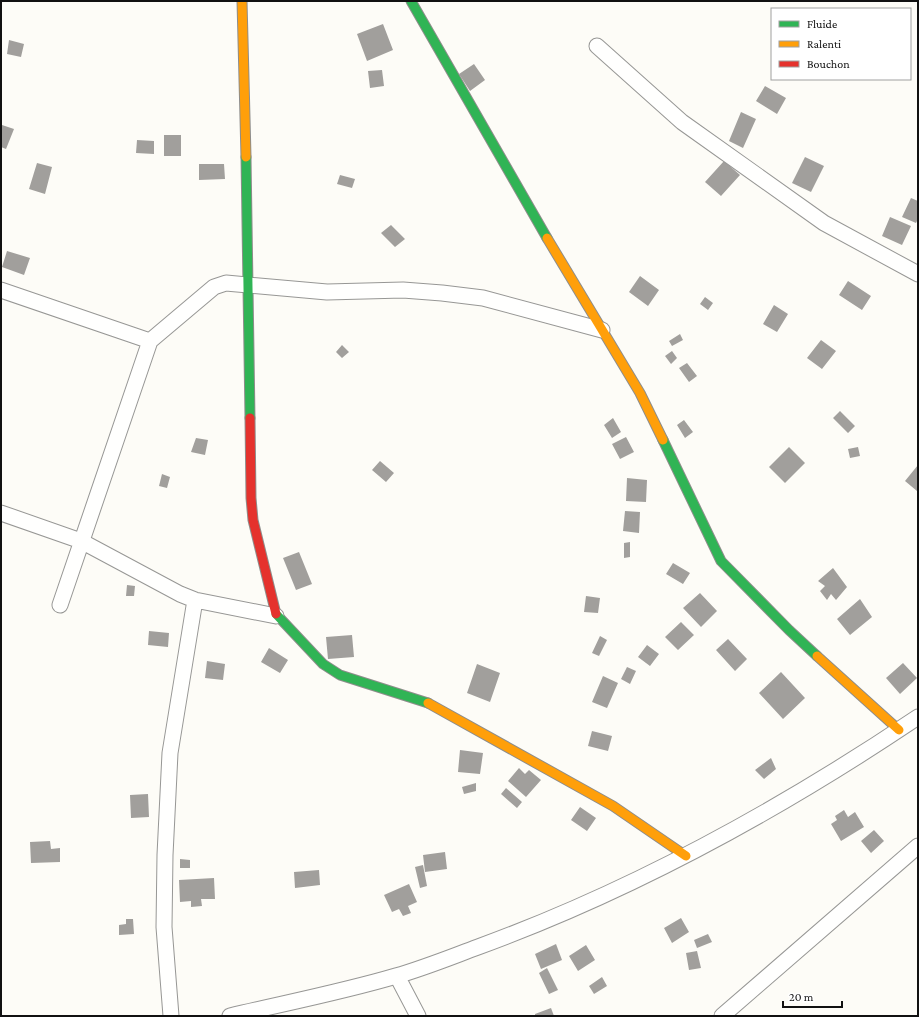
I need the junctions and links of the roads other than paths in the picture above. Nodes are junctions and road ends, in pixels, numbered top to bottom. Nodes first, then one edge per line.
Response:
1 (242, 1) edge
2 (410, 1) edge
3 (597, 46) dead end
4 (918, 274) edge
5 (249, 286) junction
6 (1, 290) edge
7 (602, 330) junction
8 (150, 341) junction
9 (1, 513) edge
10 (80, 541) junction
11 (195, 600) junction
12 (60, 604) dead end
13 (276, 616) junction
14 (911, 725) edge
15 (918, 846) edge
16 (686, 856) junction
17 (397, 976) junction
18 (171, 1016) edge
19 (230, 1016) edge
20 (418, 1016) edge
21 (722, 1016) edge

1 - 5 street
2 - 7 street
3 - 4 street
5 - 7 street
5 - 8 street
5 - 13 street
6 - 8 street
7 - 14 street
8 - 10 street
9 - 10 street
10 - 11 street
10 - 12 street
11 - 13 street
11 - 18 street
13 - 16 street
14 - 16 street
15 - 21 street
16 - 17 street
17 - 19 street
17 - 20 street

